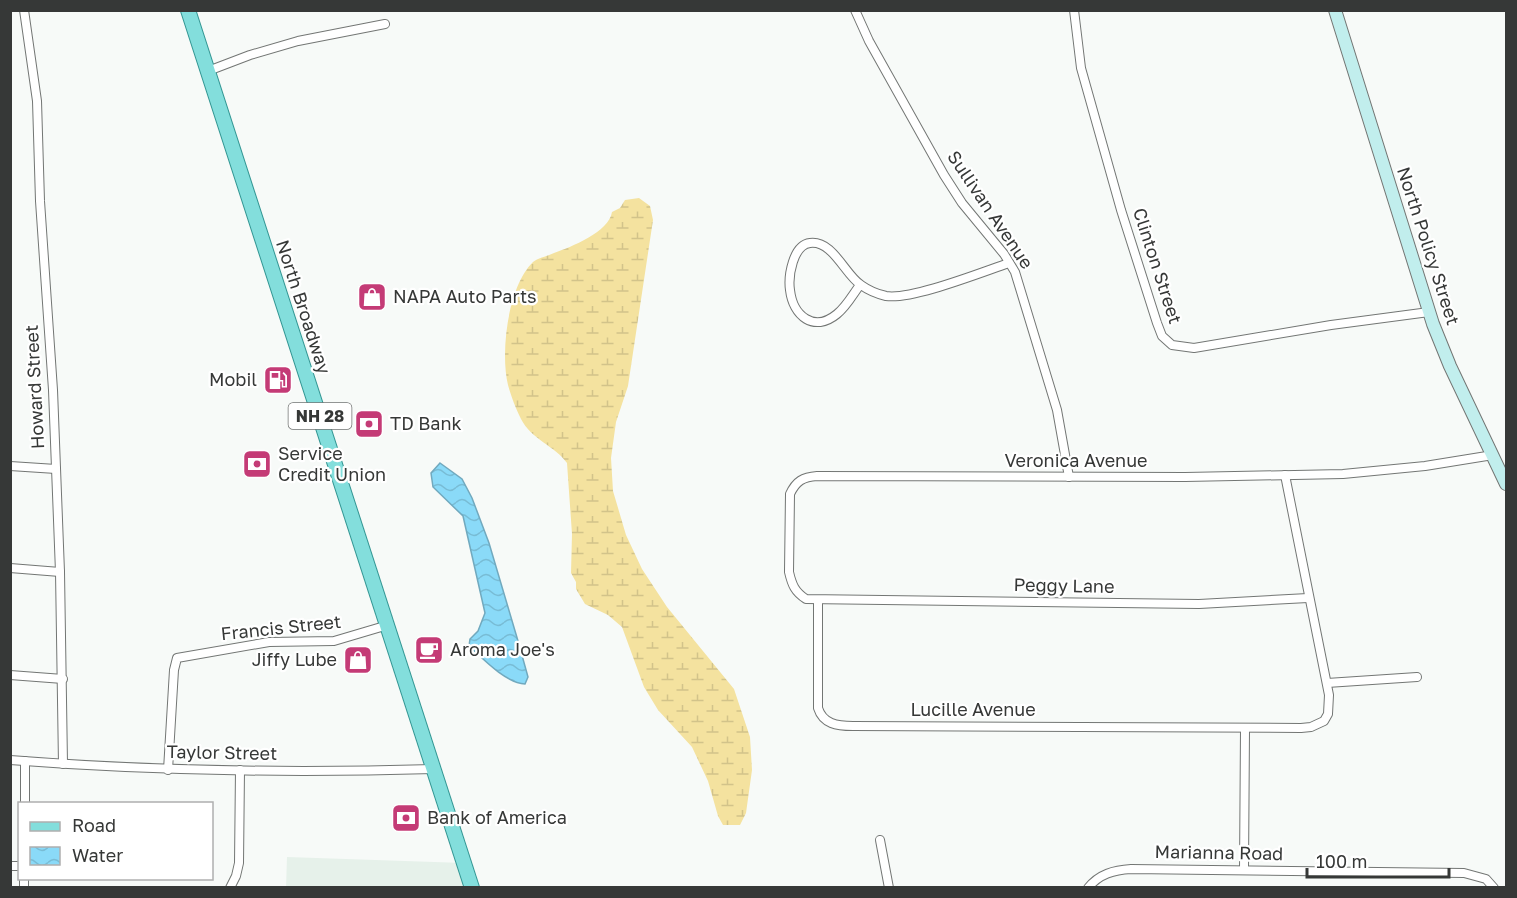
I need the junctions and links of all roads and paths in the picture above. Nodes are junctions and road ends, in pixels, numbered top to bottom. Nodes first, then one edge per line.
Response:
1 (24, 10) edge
2 (188, 10) edge
3 (855, 10) edge
4 (1074, 10) edge
5 (1335, 10) edge
6 (385, 24) dead end
7 (208, 71) junction
8 (1009, 263) junction
9 (860, 285) junction
10 (1429, 312) junction
11 (1493, 455) junction
12 (10, 466) edge
13 (56, 469) junction
14 (1285, 476) junction
15 (1069, 477) junction
16 (1506, 484) edge
17 (10, 568) edge
18 (60, 572) junction
19 (1308, 598) junction
20 (818, 600) junction
21 (388, 626) junction
22 (10, 675) edge
23 (1417, 677) dead end
24 (63, 679) junction
25 (1327, 683) junction
26 (1245, 729) junction
27 (10, 760) edge
28 (25, 761) junction
29 (63, 764) junction
30 (434, 769) junction
31 (168, 770) junction
32 (240, 770) junction
33 (25, 802) edge
34 (880, 840) dead end
35 (1244, 870) junction
36 (230, 888) edge
37 (472, 888) edge
38 (889, 888) edge
39 (1088, 888) edge
40 (1494, 888) edge

1 - 13 street, Howard Street
2 - 7 main road, North Broadway / NH 28
3 - 8 street, Sullivan Avenue
4 - 10 street, Clinton Street
5 - 10 street, North Policy Street
6 - 7 street
7 - 21 main road, North Broadway / NH 28
8 - 9 street
8 - 15 street, Sullivan Avenue
9 - 9 street
10 - 11 street, North Policy Street
11 - 14 street, Veronica Avenue
11 - 16 street, North Policy Street
12 - 13 street
13 - 18 street, Howard Street
14 - 15 street, Veronica Avenue
14 - 19 street, Lucille Avenue
15 - 20 street, Veronica Avenue
17 - 18 street
18 - 24 street, Howard Street
19 - 20 street, Peggy Lane
19 - 25 street, Lucille Avenue
20 - 26 street, Lucille Avenue
21 - 30 main road, North Broadway / NH 28
21 - 31 street, Francis Street
22 - 24 street
23 - 25 street
24 - 29 street, Howard Street
25 - 26 street, Lucille Avenue
26 - 35 street
27 - 28 street, Taylor Street
28 - 29 street, Taylor Street
28 - 33 street
29 - 31 street, Taylor Street
30 - 32 street, Taylor Street
30 - 37 main road, North Broadway / NH 28
31 - 32 street, Taylor Street
32 - 36 street
34 - 38 street
35 - 39 street, Marianna Road
35 - 40 street, Marianna Road

